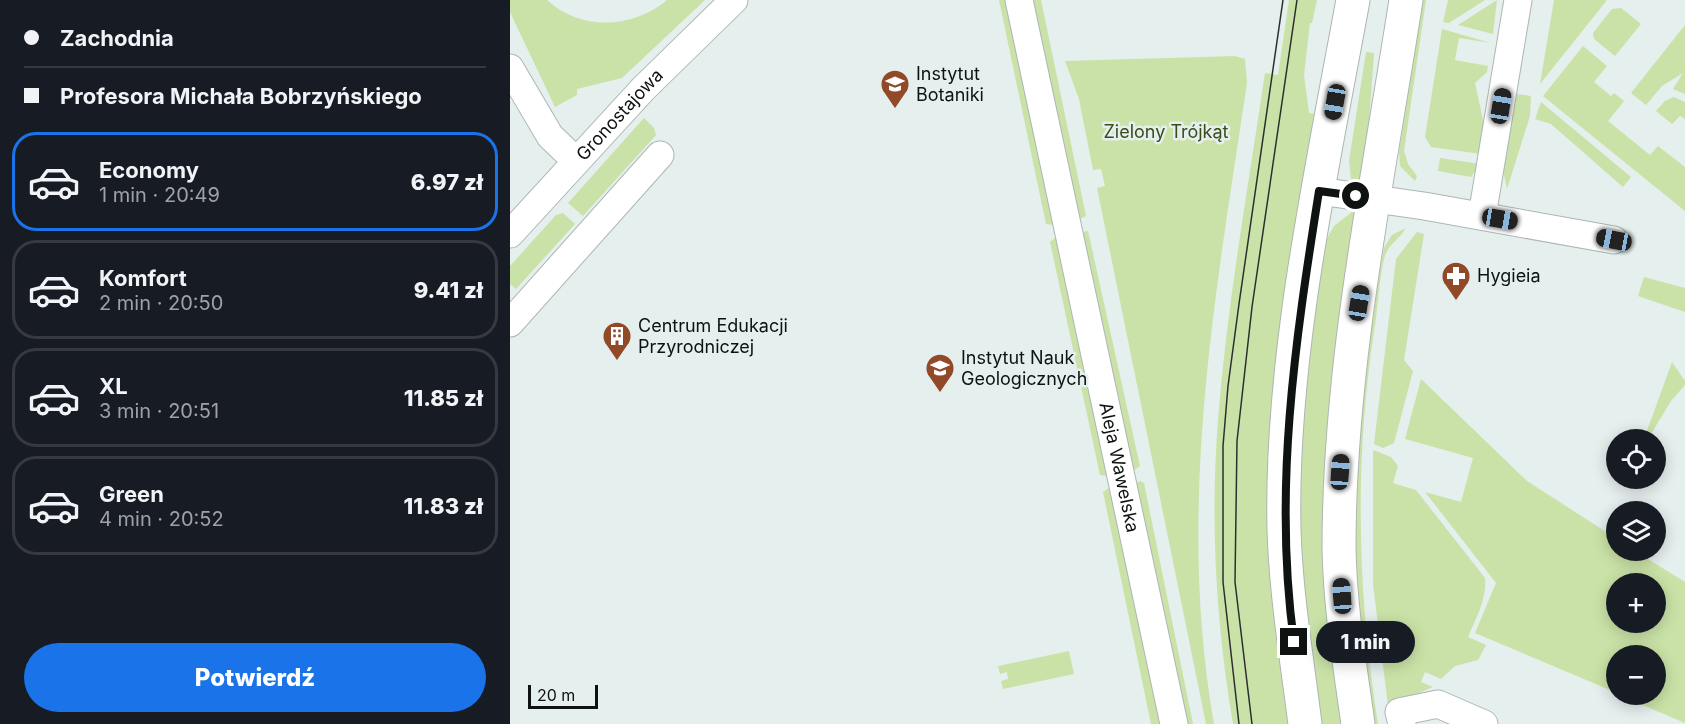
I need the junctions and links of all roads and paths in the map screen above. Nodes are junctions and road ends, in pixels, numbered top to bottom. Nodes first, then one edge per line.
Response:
1 (734, 0) edge
2 (1019, 0) edge
3 (1353, 0) edge
4 (1406, 0) edge
5 (1518, 0) edge
6 (510, 68) edge
7 (660, 155) dead end
8 (576, 161) junction
9 (1319, 191) junction
10 (1375, 199) junction
11 (1482, 216) junction
12 (510, 234) edge
13 (1614, 240) dead end
14 (510, 323) edge
15 (1400, 718) edge
16 (1174, 724) edge
17 (1305, 724) edge
18 (1358, 724) edge
19 (1484, 724) edge

1 - 8 street, Gronostajowa
2 - 16 street, Aleja Wawelska
3 - 9 main road
4 - 10 main road
5 - 11 street
6 - 8 street
7 - 14 street
8 - 12 street, Gronostajowa
9 - 10 street
9 - 17 main road
10 - 11 street
10 - 18 main road
11 - 13 street
15 - 19 street

